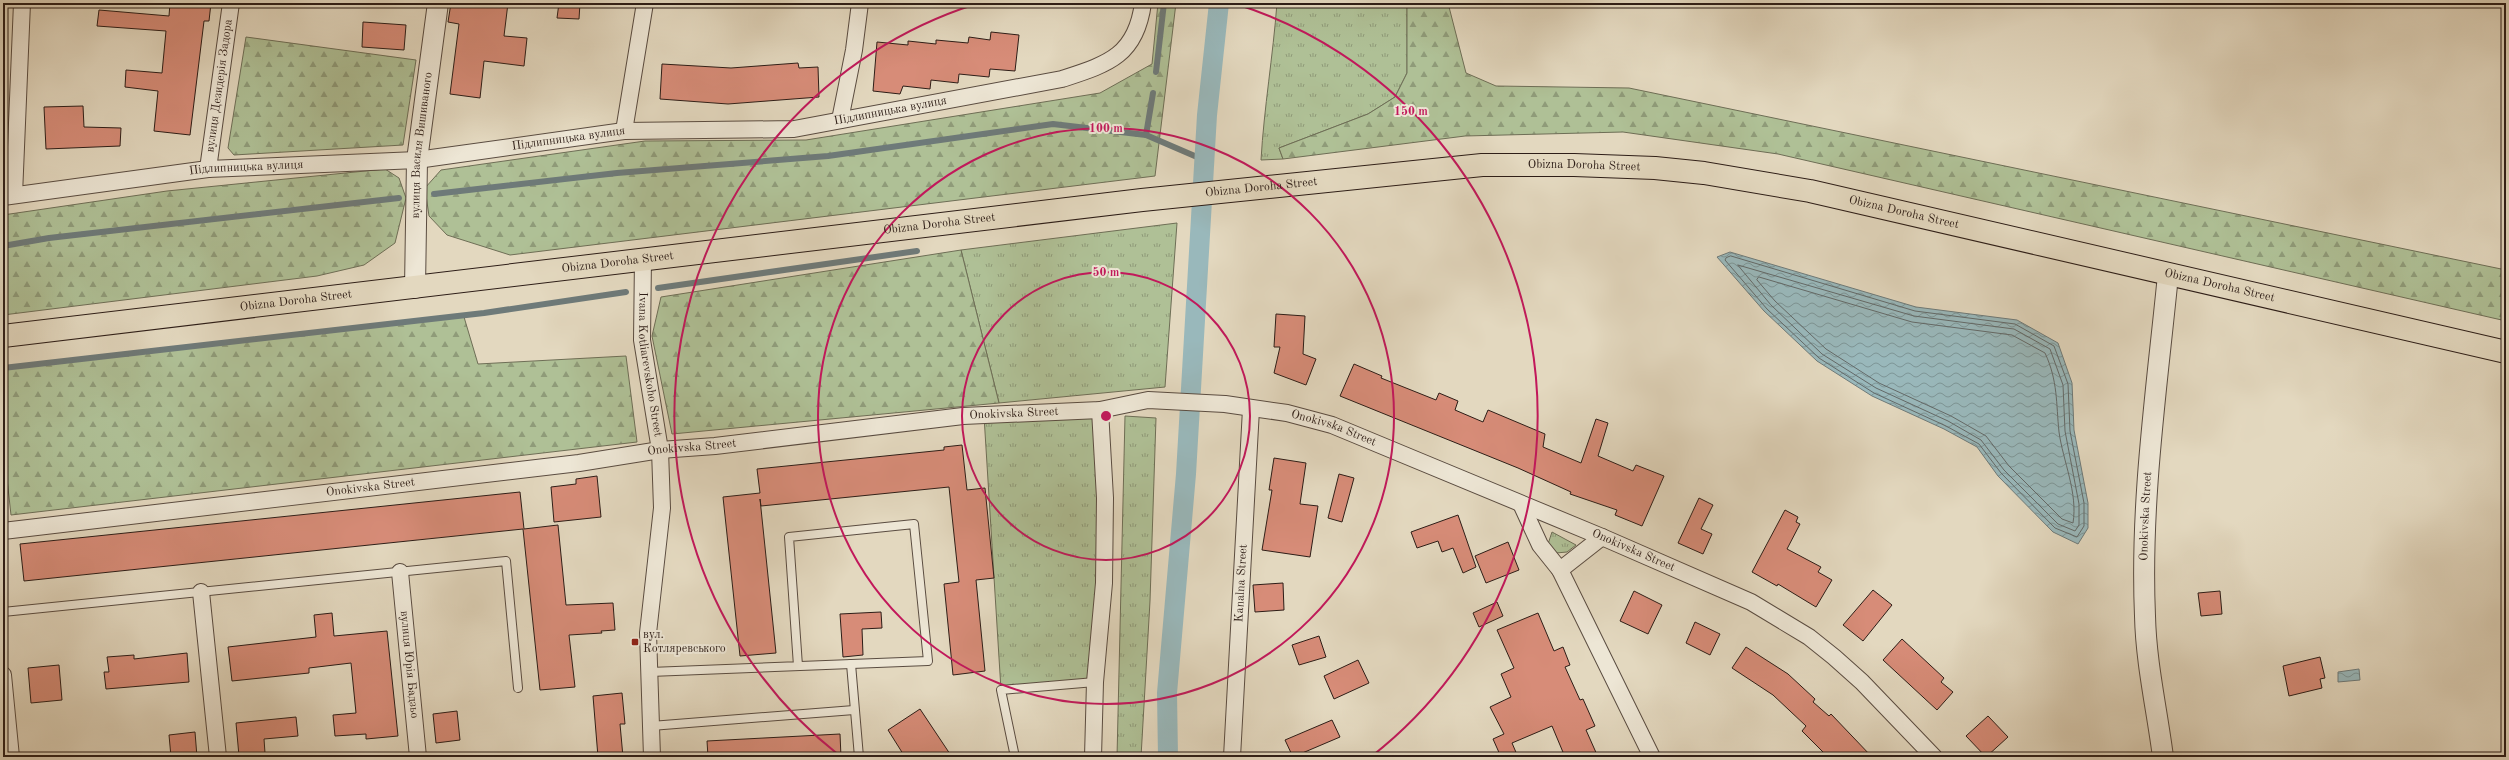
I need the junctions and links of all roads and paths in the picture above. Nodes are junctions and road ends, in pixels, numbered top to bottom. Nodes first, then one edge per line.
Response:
1 (22, 3) edge
2 (232, 3) edge
3 (438, 3) edge
4 (645, 3) edge
5 (860, 3) edge
6 (1143, 3) edge
7 (840, 120) junction
8 (624, 130) junction
9 (417, 160) junction
10 (208, 169) junction
11 (9, 196) edge
12 (642, 258) junction
13 (2168, 275) junction
14 (415, 288) junction
15 (3, 336) edge
16 (2506, 352) edge
17 (1251, 409) junction
18 (1100, 410) junction
19 (660, 450) junction
20 (1522, 506) junction
21 (3, 531) edge
22 (1602, 537) junction
23 (1560, 570) junction
24 (400, 572) junction
25 (201, 592) junction
26 (3, 612) edge
27 (851, 664) junction
28 (798, 666) junction
29 (650, 672) junction
30 (3, 675) edge
31 (1095, 682) junction
32 (518, 688) dead end
33 (854, 710) junction
34 (651, 726) junction
35 (11, 757) edge
36 (218, 757) edge
37 (418, 757) edge
38 (652, 757) edge
39 (858, 757) edge
40 (1015, 757) edge
41 (1093, 757) edge
42 (1232, 757) edge
43 (1652, 757) edge
44 (1934, 757) edge
45 (2163, 757) edge

1 - 11 street
2 - 10 street, вулиця Дезидерія Задора
3 - 9 street, вулиця Василя Вишиваного
4 - 8 street
5 - 7 street
6 - 7 street, Підлипницька вулиця
7 - 8 street, Підлипницька вулиця
8 - 9 street, Підлипницька вулиця
9 - 10 street, Підлипницька вулиця
9 - 14 street, вулиця Василя Вишиваного
10 - 11 street, Підлипницька вулиця
12 - 13 highway, Obizna Doroha Street
12 - 14 highway, Obizna Doroha Street
12 - 19 street, Ivana Kotliarevskoho Street
13 - 16 highway, Obizna Doroha Street
13 - 45 street, Onokivska Street
14 - 15 highway, Obizna Doroha Street
17 - 18 street, Onokivska Street
17 - 20 street, Onokivska Street
17 - 42 street, Kanalna Street
18 - 19 street, Onokivska Street
18 - 31 street
19 - 21 street, Onokivska Street
19 - 29 street, Ivana Kotliarevskoho Street
20 - 22 street, Onokivska Street
20 - 23 street
22 - 23 street
22 - 44 street, Onokivska Street
23 - 43 street
24 - 25 lane
24 - 32 lane
24 - 37 street, вулиця Юрія Бадзьо
25 - 26 lane
25 - 36 street
27 - 28 lane
27 - 28 lane
27 - 33 lane
28 - 29 lane
29 - 34 street, Ivana Kotliarevskoho Street
30 - 35 street
31 - 40 lane
31 - 41 street
33 - 34 lane
33 - 39 lane
34 - 38 street, Ivana Kotliarevskoho Street

